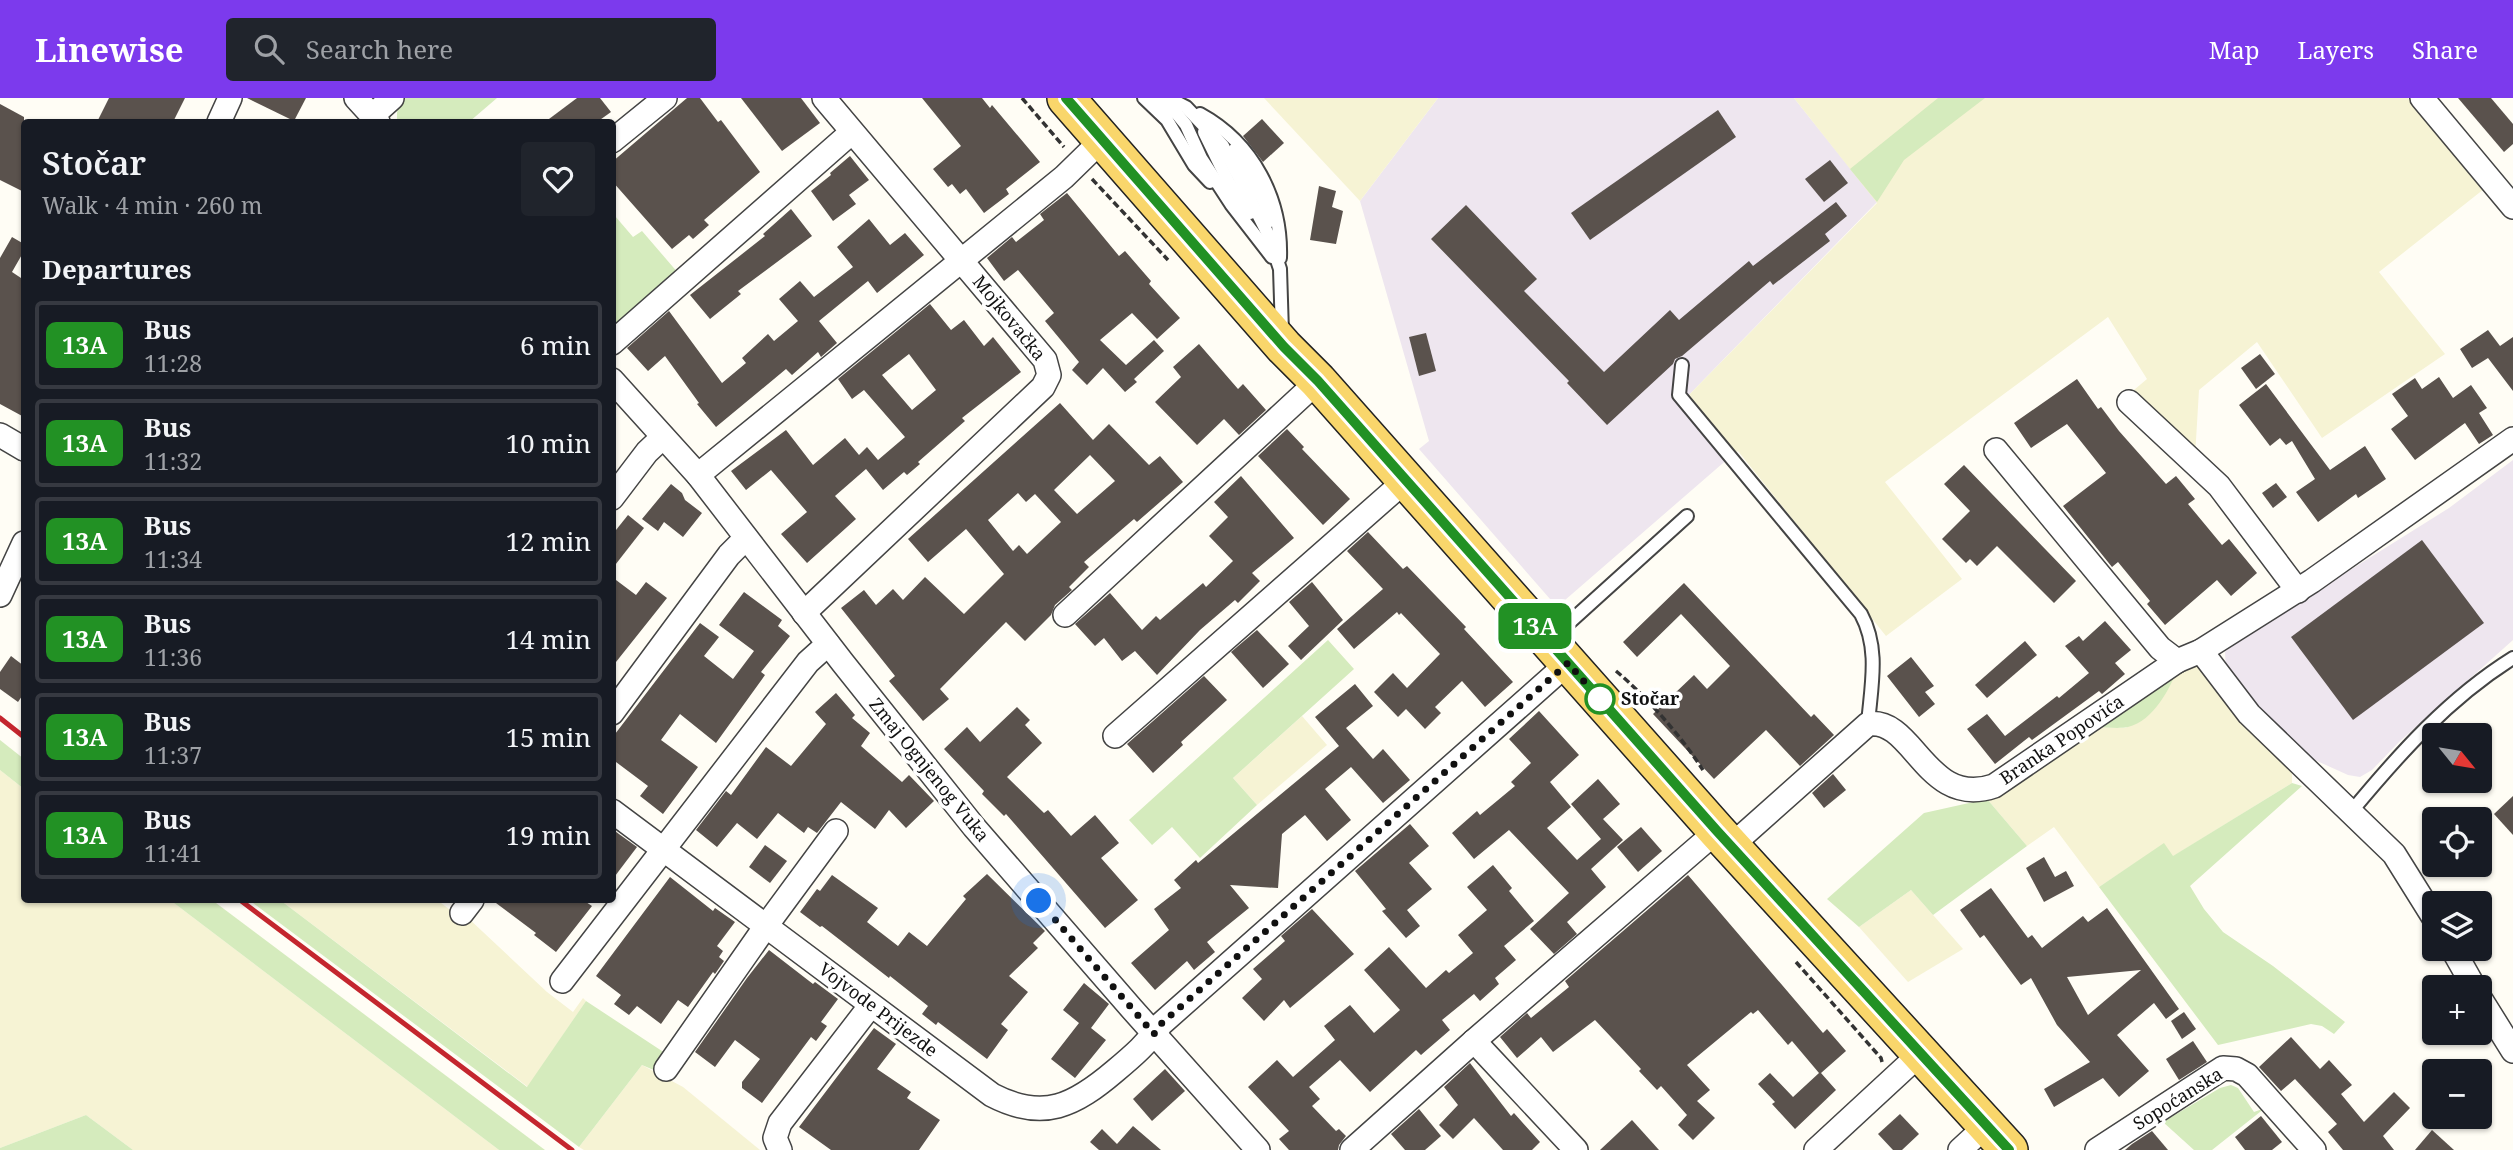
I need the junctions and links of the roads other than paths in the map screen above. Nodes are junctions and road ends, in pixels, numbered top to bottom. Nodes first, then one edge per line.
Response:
1 (230, 98) edge
2 (356, 98) edge
3 (393, 98) edge
4 (665, 98) edge
5 (824, 98) edge
6 (1066, 98) edge
7 (1144, 98) edge
8 (1156, 98) edge
9 (1168, 98) edge
10 (2422, 98) edge
11 (1186, 107) junction
12 (220, 119) edge
13 (375, 119) edge
14 (852, 132) junction
15 (616, 138) edge
16 (1103, 139) junction
17 (1231, 204) junction
18 (2513, 207) edge
19 (961, 260) junction
20 (1280, 269) junction
21 (616, 339) edge
22 (1284, 347) junction
23 (1682, 365) dead end
24 (1318, 381) junction
25 (616, 384) edge
26 (2129, 402) dead end
27 (0, 435) edge
28 (663, 437) junction
29 (2513, 439) edge
30 (21, 447) edge
31 (1996, 450) dead end
32 (698, 475) junction
33 (1406, 480) junction
34 (616, 493) edge
35 (1687, 516) dead end
36 (746, 538) junction
37 (21, 550) edge
38 (2298, 591) junction
39 (0, 595) edge
40 (804, 613) junction
41 (1065, 615) dead end
42 (828, 644) junction
43 (2201, 651) junction
44 (1558, 652) junction
45 (2513, 658) edge
46 (2177, 662) junction
47 (616, 708) edge
48 (1868, 724) junction
49 (1115, 736) dead end
50 (2350, 812) junction
51 (616, 814) edge
52 (836, 831) dead end
53 (1724, 839) junction
54 (663, 849) junction
55 (2422, 899) edge
56 (766, 926) junction
57 (562, 981) dead end
58 (871, 1005) junction
59 (2492, 1017) edge
60 (1154, 1034) junction
61 (1474, 1041) junction
62 (2513, 1051) edge
63 (1921, 1054) junction
64 (666, 1069) dead end
65 (1985, 1142) edge
66 (1249, 1146) edge
67 (780, 1150) edge
68 (1352, 1150) edge
69 (1576, 1150) edge
70 (1816, 1150) edge
71 (2097, 1150) edge
72 (2314, 1150) edge

1 - 12 street
2 - 13 street
3 - 13 street
4 - 15 street
5 - 14 street, Mojkovačka
6 - 16 main road
7 - 17 lane
8 - 17 lane
9 - 11 lane
10 - 18 street
11 - 20 lane
11 - 20 lane
14 - 19 street, Mojkovačka
14 - 21 street
16 - 19 street
16 - 22 main road
17 - 20 lane
19 - 32 street
19 - 40 street, Mojkovačka
20 - 22 lane
22 - 24 main road
23 - 48 lane
24 - 33 main road
24 - 41 street
25 - 28 street, Zmaj Ognjenog Vuka
26 - 38 street
27 - 30 street
28 - 32 street, Zmaj Ognjenog Vuka
28 - 34 street
29 - 38 street, Branka Popovića
31 - 46 street
32 - 36 street, Zmaj Ognjenog Vuka
33 - 44 main road
33 - 49 street
35 - 44 lane
36 - 40 street, Zmaj Ognjenog Vuka
36 - 47 street
37 - 39 street
38 - 43 street, Branka Popovića
40 - 42 street, Zmaj Ognjenog Vuka
42 - 54 street
42 - 60 street, Zmaj Ognjenog Vuka
43 - 46 street, Branka Popovića
43 - 50 street
44 - 53 main road
44 - 60 street, Vojvode Prijezde
45 - 50 lane
46 - 48 street, Branka Popovića
48 - 53 street
50 - 55 street
51 - 54 street, Vojvode Prijezde
52 - 56 street
53 - 61 street
53 - 63 main road
54 - 56 street, Vojvode Prijezde
54 - 57 street
56 - 58 street, Vojvode Prijezde
56 - 64 street
58 - 60 street, Vojvode Prijezde
58 - 67 street
59 - 62 street
60 - 66 street, Zmaj Ognjenog Vuka
61 - 68 street
61 - 69 street
63 - 65 main road
63 - 70 street
71 - 72 street, Sopoćanska

